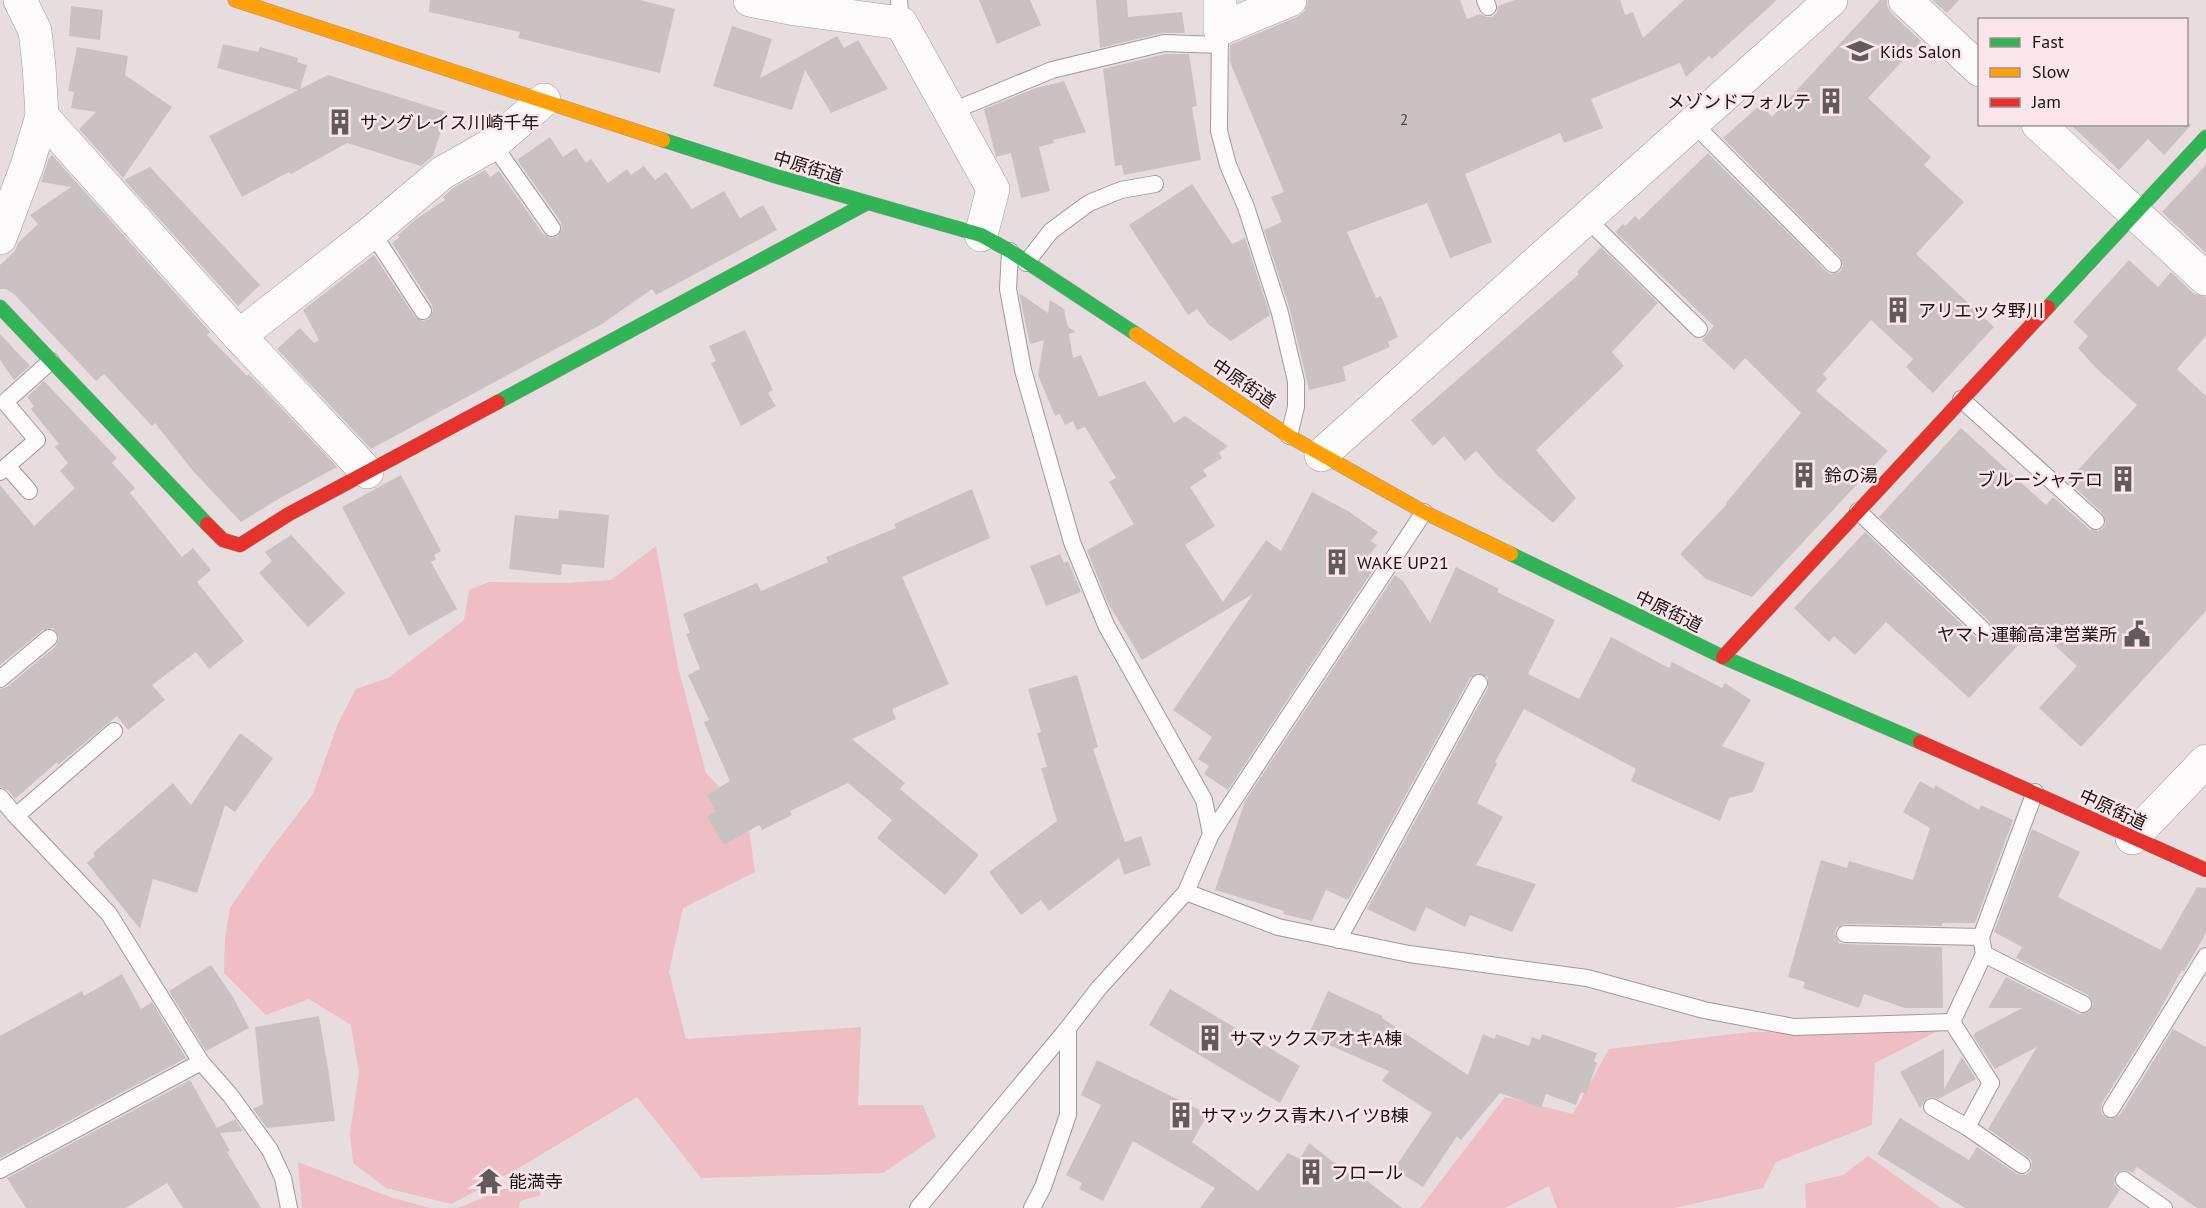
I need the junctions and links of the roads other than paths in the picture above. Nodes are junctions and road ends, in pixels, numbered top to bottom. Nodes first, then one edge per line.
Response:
1 (20, 0) edge
2 (236, 0) edge
3 (750, 0) edge
4 (1290, 0) edge
5 (1831, 0) edge
6 (1905, 0) edge
7 (900, 12) edge
8 (1220, 24) edge
9 (1978, 68) edge
10 (544, 100) junction
11 (950, 112) junction
12 (42, 116) junction
13 (1693, 123) junction
14 (2040, 126) edge
15 (2206, 137) edge
16 (493, 144) junction
17 (1155, 184) dead end
18 (8, 196) edge
19 (867, 203) junction
20 (2134, 214) junction
21 (1586, 218) junction
22 (552, 228) dead end
23 (372, 232) junction
24 (981, 235) junction
25 (0, 238) edge
26 (1010, 251) junction
27 (1026, 263) junction
28 (1833, 264) dead end
29 (2206, 279) edge
30 (0, 307) edge
31 (423, 311) dead end
32 (1699, 329) dead end
33 (239, 336) junction
34 (51, 361) junction
35 (1961, 399) junction
36 (1289, 436) junction
37 (1321, 455) junction
38 (4, 469) edge
39 (367, 472) junction
40 (30, 491) dead end
41 (1858, 511) junction
42 (1424, 512) junction
43 (2096, 520) dead end
44 (1982, 629) dead end
45 (49, 638) dead end
46 (1723, 657) junction
47 (0, 679) edge
48 (1479, 683) dead end
49 (114, 731) dead end
50 (2206, 760) edge
51 (2035, 792) junction
52 (0, 797) edge
53 (16, 816) junction
54 (1211, 834) junction
55 (2132, 838) junction
56 (2206, 870) edge
57 (1186, 892) junction
58 (1845, 934) dead end
59 (1338, 940) junction
60 (1983, 946) junction
61 (2206, 956) edge
62 (2083, 1004) dead end
63 (1952, 1022) junction
64 (1068, 1028) junction
65 (201, 1062) junction
66 (1932, 1107) dead end
67 (2111, 1109) dead end
68 (1968, 1127) junction
69 (2022, 1165) dead end
70 (0, 1170) edge
71 (2124, 1180) dead end
72 (289, 1208) edge
73 (918, 1208) edge
74 (1032, 1208) edge
75 (2164, 1208) edge

1 - 12 street
2 - 10 main road, 中原街道
3 - 7 street
4 - 8 street
5 - 13 street
6 - 9 street
7 - 11 street
8 - 11 lane
8 - 36 lane
10 - 16 street
10 - 19 main road, 中原街道
11 - 24 street
12 - 18 street
12 - 33 street
13 - 21 street
13 - 28 lane
14 - 20 street
15 - 20 main road
16 - 22 lane
16 - 23 street
17 - 27 lane
18 - 25 street
19 - 24 main road, 中原街道
19 - 39 main road
20 - 29 street
20 - 35 main road
21 - 32 lane
21 - 37 street
23 - 31 lane
23 - 33 street
24 - 26 main road, 中原街道
26 - 27 main road, 中原街道
26 - 54 lane
27 - 36 main road, 中原街道
30 - 34 main road
33 - 39 street
34 - 38 lane
34 - 39 main road
35 - 41 main road
35 - 43 lane
36 - 37 main road, 中原街道
37 - 42 main road, 中原街道
38 - 40 lane
41 - 44 lane
41 - 46 main road
42 - 46 main road, 中原街道
42 - 54 lane
45 - 47 lane
46 - 51 main road, 中原街道
48 - 59 lane
49 - 53 lane
50 - 55 street
51 - 55 main road, 中原街道
51 - 60 lane
52 - 53 lane
53 - 65 lane
54 - 57 lane
55 - 56 main road, 中原街道
57 - 59 lane
57 - 64 lane
58 - 60 lane
59 - 63 lane
60 - 62 lane
60 - 63 lane
61 - 67 lane
63 - 68 lane
64 - 73 lane
64 - 74 lane
65 - 70 lane
65 - 72 lane
66 - 68 lane
68 - 69 lane
71 - 75 lane

